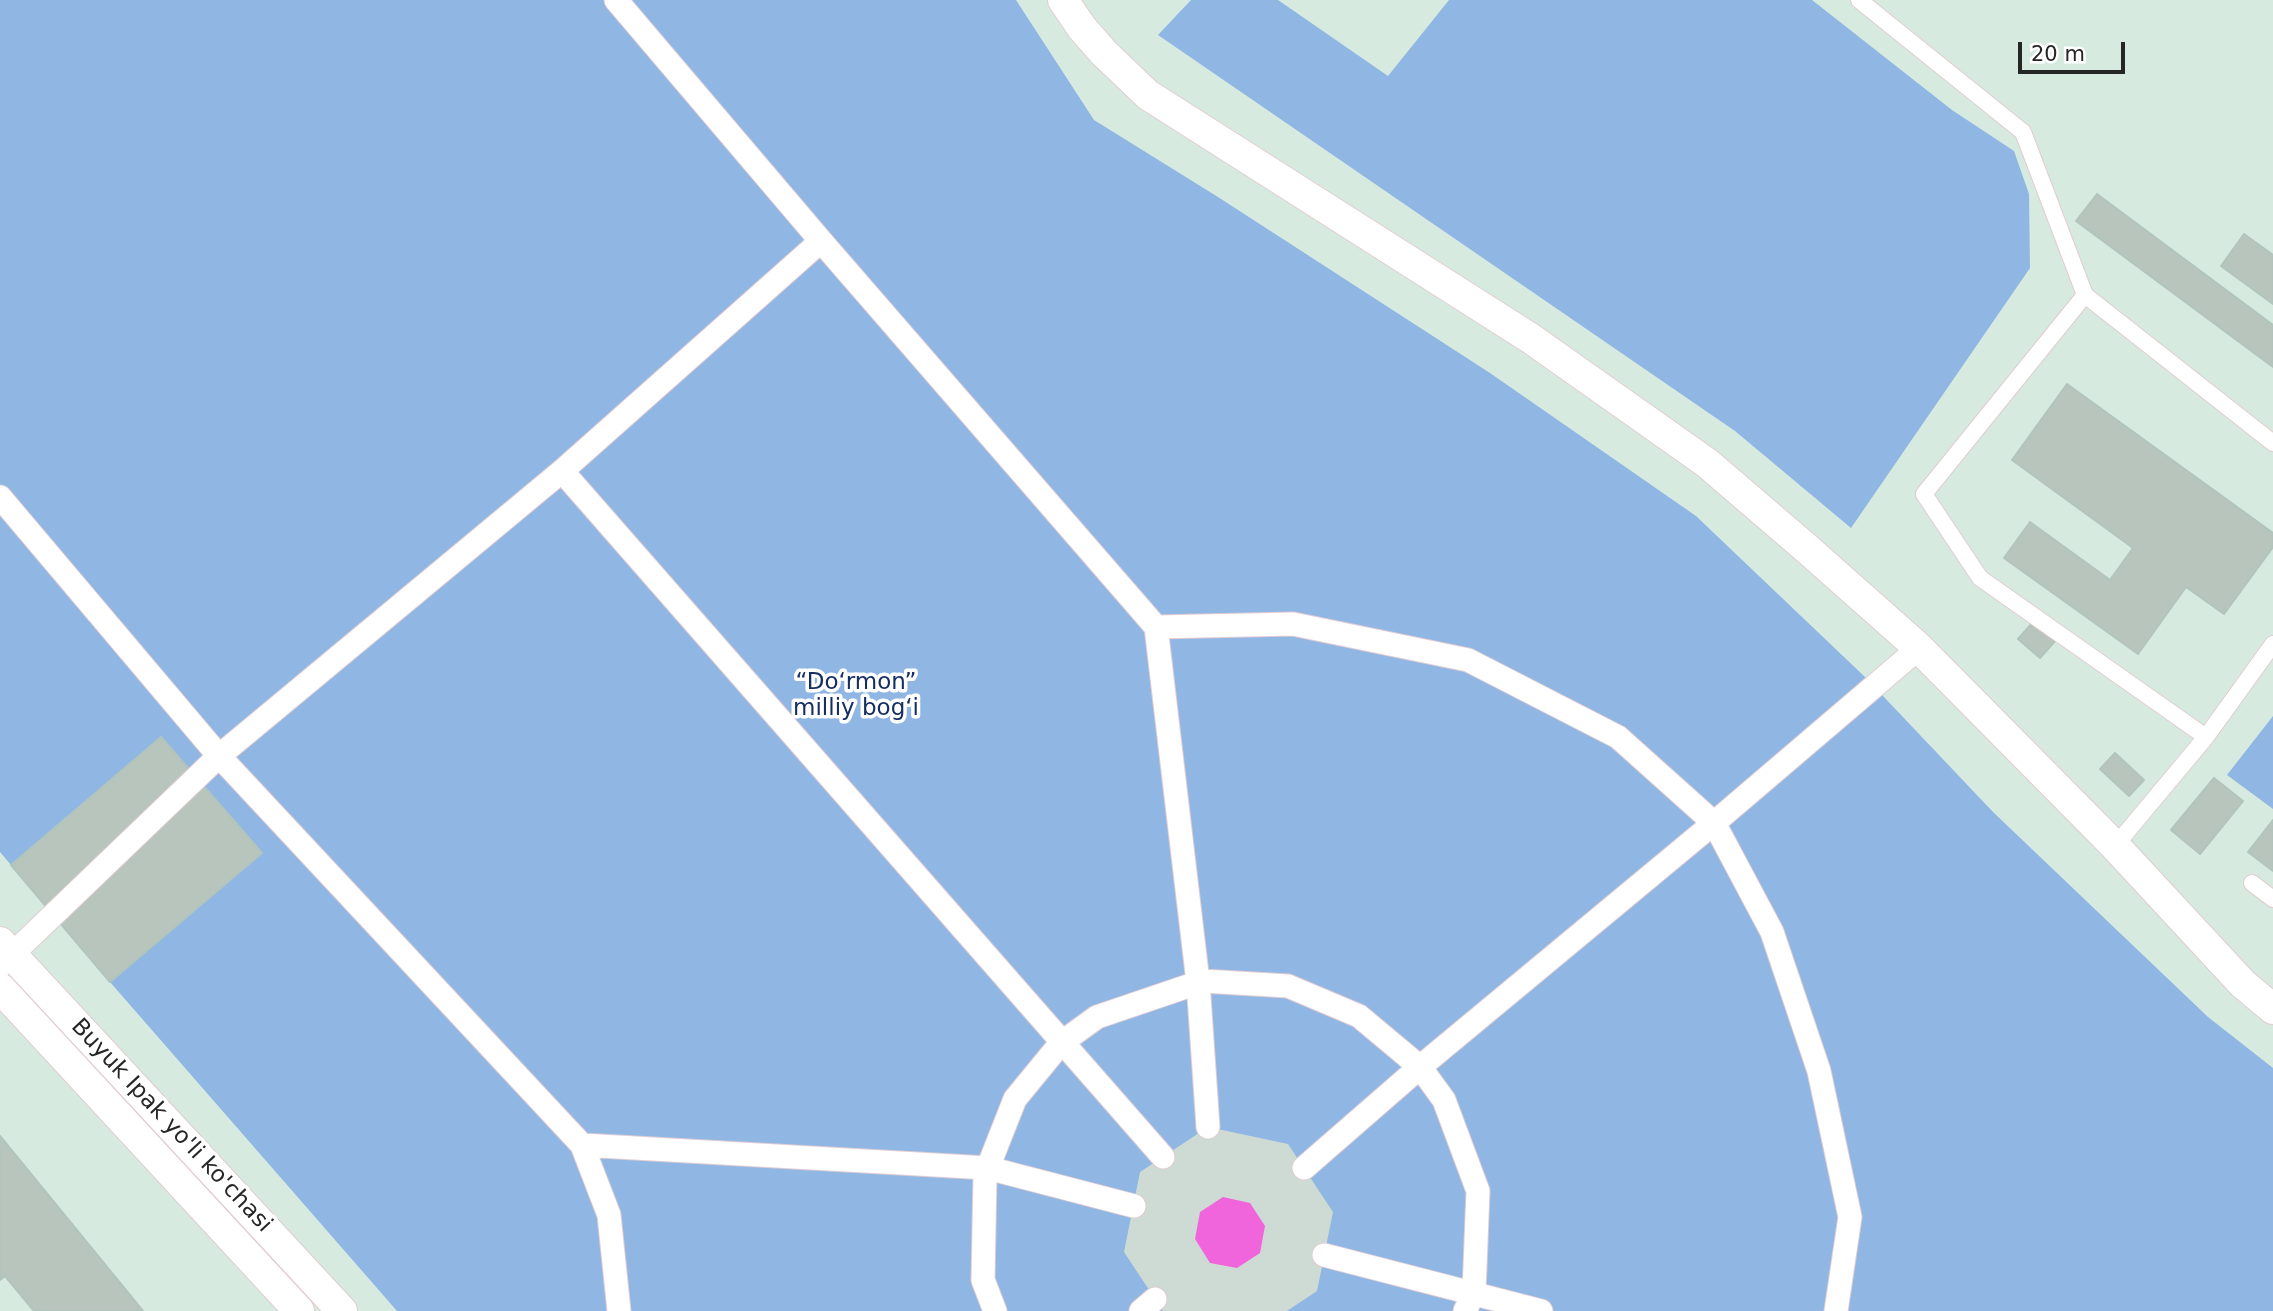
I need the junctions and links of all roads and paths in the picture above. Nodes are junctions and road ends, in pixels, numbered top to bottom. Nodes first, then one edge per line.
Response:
1 (616, 0) edge
2 (1063, 0) edge
3 (1859, 0) edge
4 (821, 241) junction
5 (2085, 295) junction
6 (2273, 443) edge
7 (562, 471) junction
8 (0, 497) edge
9 (1156, 627) junction
10 (2273, 644) edge
11 (1919, 648) junction
12 (2206, 737) junction
13 (219, 756) junction
14 (1714, 824) junction
15 (2115, 846) junction
16 (2252, 883) dead end
17 (2273, 899) edge
18 (4, 954) edge
19 (1198, 982) junction
20 (0, 988) edge
21 (2273, 1009) edge
22 (1062, 1044) junction
23 (1420, 1066) junction
24 (1208, 1127) dead end
25 (582, 1145) junction
26 (1163, 1157) dead end
27 (988, 1168) junction
28 (1304, 1168) dead end
29 (1134, 1206) dead end
30 (1324, 1255) dead end
31 (1469, 1302) edge
32 (299, 1311) edge
33 (342, 1311) edge
34 (619, 1311) edge
35 (995, 1311) edge
36 (1541, 1311) edge
37 (1836, 1311) edge

1 - 4 street
2 - 11 street
3 - 5 lane
4 - 7 street
4 - 9 street
5 - 6 lane
5 - 12 lane
7 - 13 street
7 - 22 street
8 - 13 street
9 - 14 street
9 - 19 street
10 - 12 lane
11 - 14 street
11 - 15 street
12 - 15 lane
13 - 18 street
13 - 25 street
14 - 23 street
14 - 37 street
15 - 21 street
16 - 17 lane
18 - 33 street, Buyuk Ipak yo'li ko'chasi
19 - 22 street
19 - 23 street
19 - 24 street
20 - 32 street, Buyuk Ipak yo'li ko'chasi
22 - 26 street
22 - 27 street
23 - 28 street
23 - 31 street
25 - 27 street
25 - 34 street
27 - 29 street
27 - 35 street
30 - 31 street
31 - 36 street

